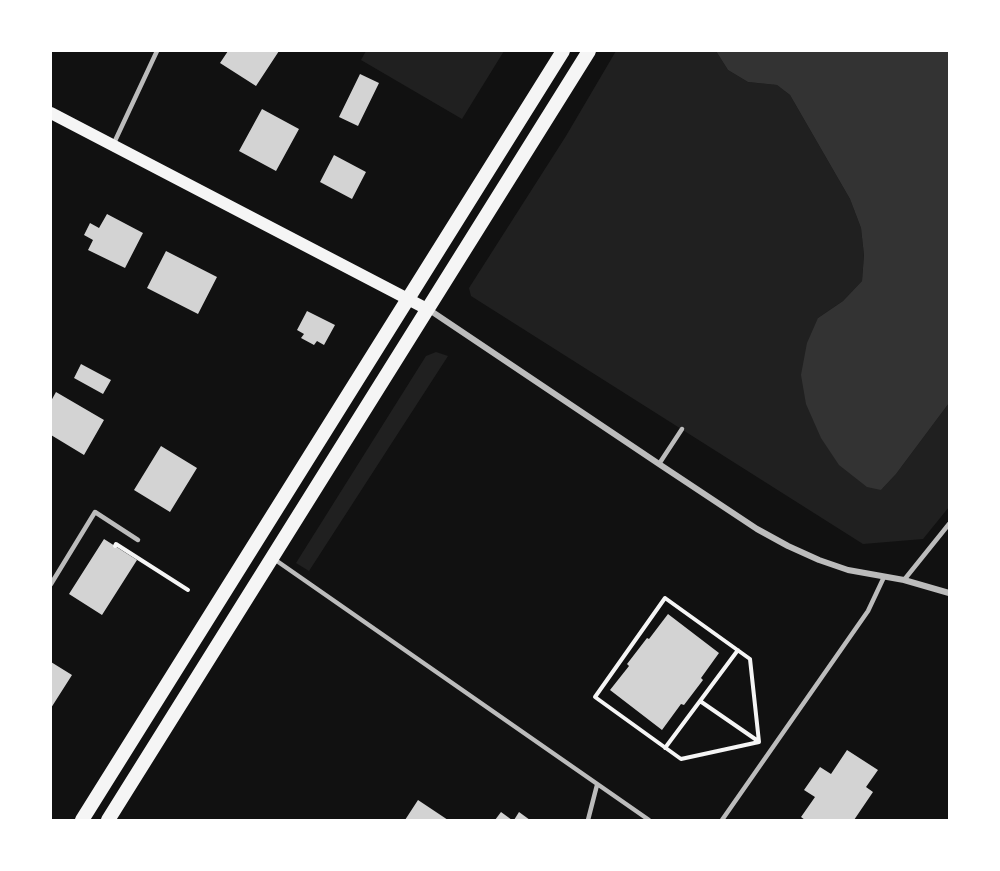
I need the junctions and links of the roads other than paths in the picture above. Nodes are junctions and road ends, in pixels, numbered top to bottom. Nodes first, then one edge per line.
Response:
1 (157, 51) edge
2 (563, 51) edge
3 (589, 51) edge
4 (51, 113) edge
5 (113, 145) junction
6 (408, 298) junction
7 (427, 309) junction
8 (682, 429) dead end
9 (659, 464) junction
10 (949, 524) edge
11 (138, 540) dead end
12 (272, 557) junction
13 (884, 577) junction
14 (904, 580) junction
15 (51, 584) edge
16 (949, 593) edge
17 (597, 785) junction
18 (82, 820) edge
19 (108, 820) edge
20 (588, 820) edge
21 (649, 820) edge
22 (722, 820) edge

1 - 5 lane
2 - 6 main road
3 - 7 main road
4 - 5 main road
5 - 6 main road
6 - 7 main road
6 - 18 main road
7 - 9 street
7 - 12 main road
8 - 9 lane
9 - 13 street
10 - 14 lane
11 - 15 lane
12 - 17 lane
12 - 19 main road
13 - 14 street
13 - 22 lane
14 - 16 street
17 - 20 lane
17 - 21 lane

